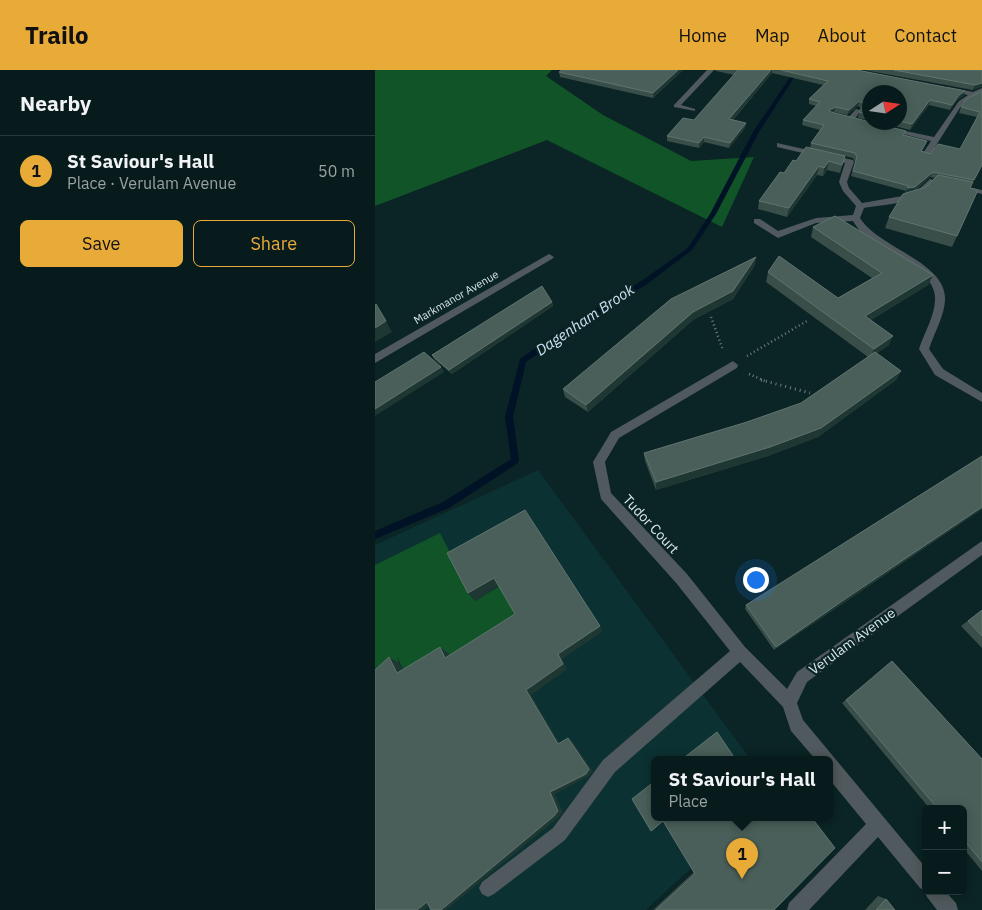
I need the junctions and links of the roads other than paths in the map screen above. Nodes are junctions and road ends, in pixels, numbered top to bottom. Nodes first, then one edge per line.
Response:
1 (711, 70) edge
2 (936, 86) edge
3 (982, 90) edge
4 (972, 94) junction
5 (693, 110) dead end
6 (858, 110) edge
7 (842, 118) edge
8 (850, 120) junction
9 (860, 122) edge
10 (892, 130) edge
11 (935, 140) junction
12 (781, 145) dead end
13 (925, 156) edge
14 (982, 192) edge
15 (860, 206) junction
16 (856, 218) junction
17 (757, 221) dead end
18 (549, 257) dead end
19 (375, 359) edge
20 (733, 365) road end
21 (982, 398) edge
22 (982, 547) edge
23 (740, 652) junction
24 (789, 702) junction
25 (822, 756) edge
26 (833, 770) edge
27 (878, 824) junction
28 (922, 877) edge
29 (487, 888) edge
30 (936, 895) edge
31 (796, 910) edge
32 (949, 910) edge

1 - 5 street
2 - 4 street
3 - 4 street
4 - 11 street
6 - 8 street
7 - 8 street
8 - 9 street
10 - 11 street
11 - 13 street
12 - 15 street
14 - 15 street
15 - 16 street
16 - 17 street
16 - 21 street
18 - 19 street, Markmanor Avenue
20 - 23 street, Tudor Court
22 - 24 street, Verulam Avenue
23 - 24 street, Tudor Court
23 - 29 street
24 - 25 street
26 - 27 street
27 - 28 street
27 - 31 street
30 - 32 street

